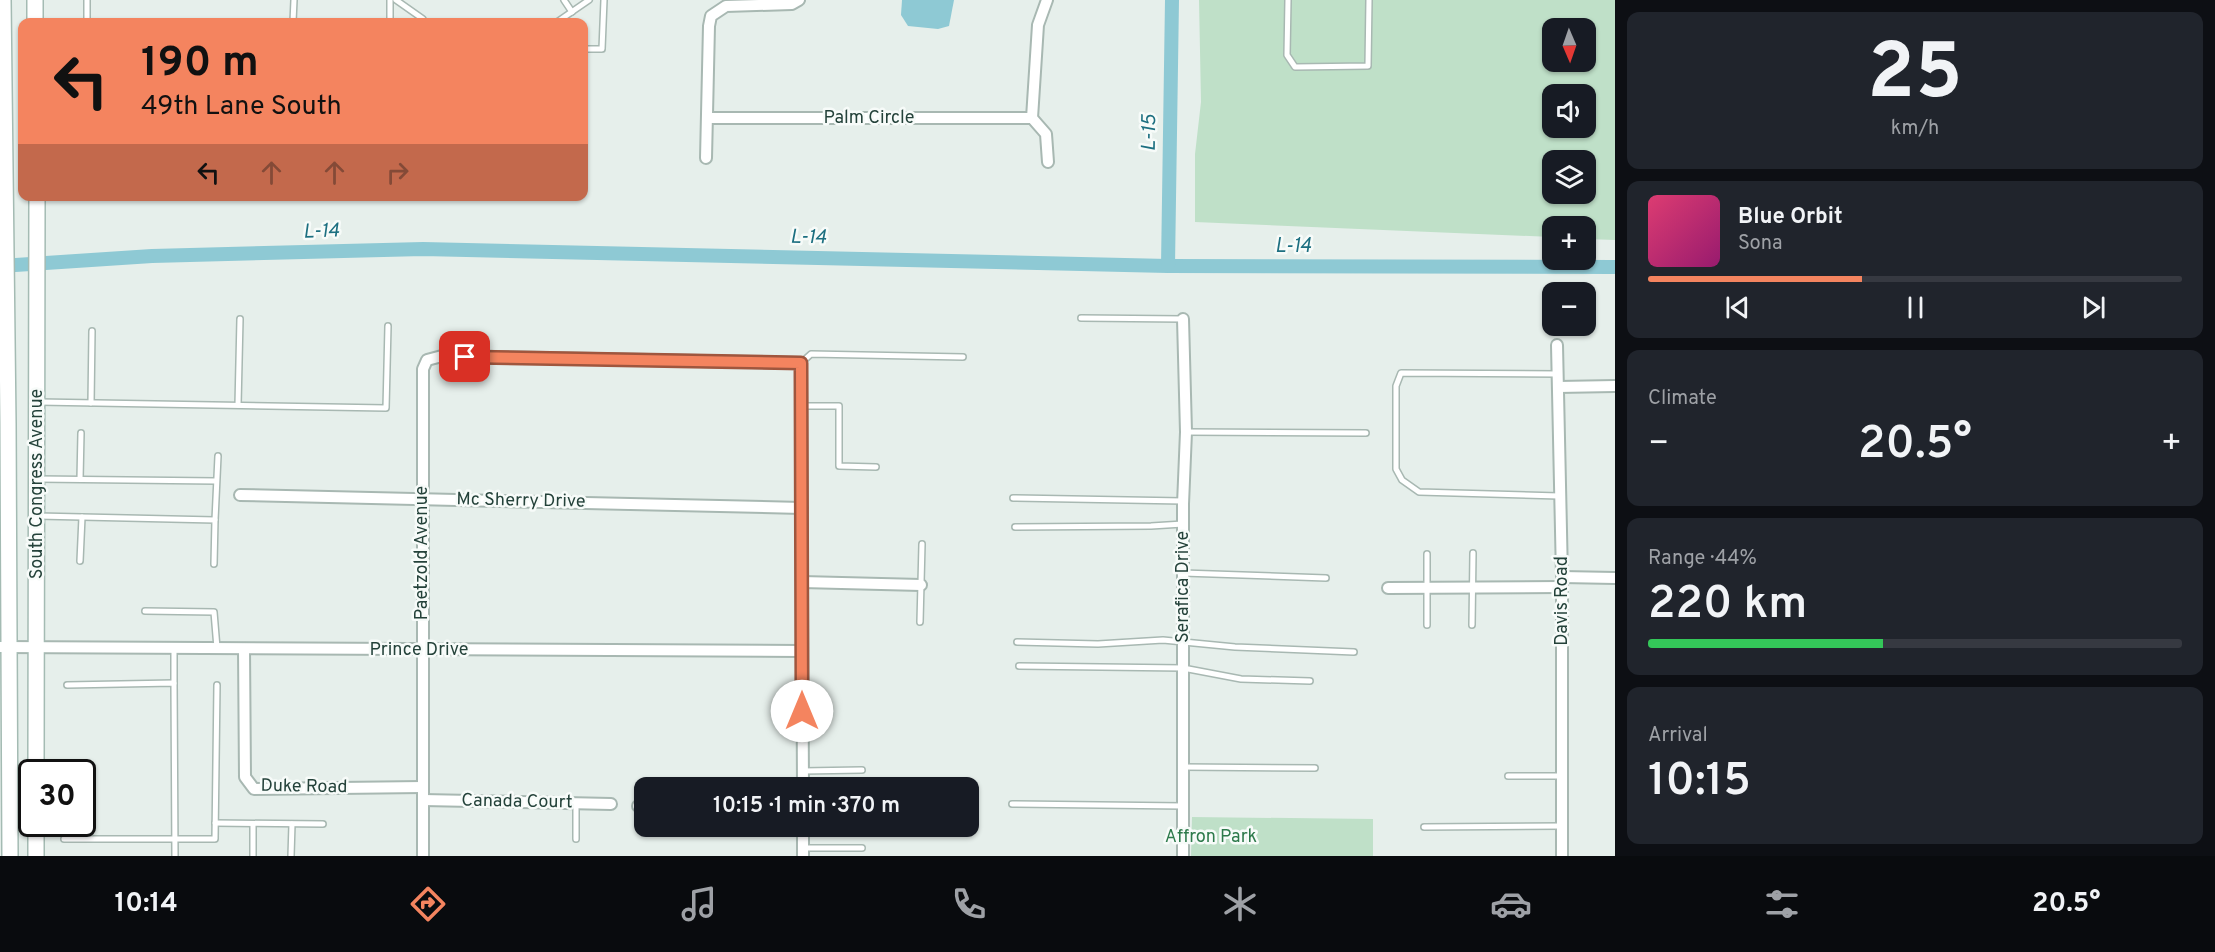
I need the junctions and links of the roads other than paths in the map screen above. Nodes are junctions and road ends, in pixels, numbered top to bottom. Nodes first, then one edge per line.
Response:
1 (3, 0) edge
2 (35, 0) edge
3 (87, 0) edge
4 (294, 0) edge
5 (390, 0) edge
6 (396, 0) edge
7 (564, 0) edge
8 (589, 0) edge
9 (604, 0) edge
10 (799, 0) edge
11 (1047, 0) edge
12 (1288, 0) edge
13 (1369, 0) edge
14 (572, 12) junction
15 (35, 18) edge
16 (87, 18) edge
17 (293, 18) edge
18 (390, 18) edge
19 (420, 18) edge
20 (563, 18) edge
21 (588, 49) edge
22 (707, 118) junction
23 (1032, 118) junction
24 (706, 158) dead end
25 (1048, 162) dead end
26 (37, 201) edge
27 (1081, 318) dead end
28 (240, 319) dead end
29 (1183, 319) joint
30 (388, 326) dead end
31 (92, 331) dead end
32 (1557, 345) dead end
33 (963, 357) dead end
34 (801, 363) junction
35 (1558, 374) junction
36 (1615, 386) edge
37 (1558, 387) junction
38 (37, 402) junction
39 (91, 403) junction
40 (238, 405) junction
41 (801, 406) junction
42 (1186, 432) junction
43 (81, 433) dead end
44 (1366, 433) dead end
45 (218, 456) dead end
46 (876, 467) dead end
47 (37, 479) junction
48 (80, 479) junction
49 (216, 481) junction
50 (240, 495) dead end
51 (1560, 496) junction
52 (1013, 498) dead end
53 (422, 499) junction
54 (1183, 501) junction
55 (802, 508) junction
56 (37, 516) junction
57 (82, 517) junction
58 (215, 520) junction
59 (1183, 524) junction
60 (1015, 527) dead end
61 (922, 544) dead end
62 (1473, 553) dead end
63 (1427, 554) dead end
64 (80, 561) dead end
65 (214, 564) dead end
66 (1183, 573) junction
67 (1326, 578) dead end
68 (1615, 578) edge
69 (802, 582) junction
70 (1562, 582) junction
71 (921, 585) junction
72 (1388, 588) dead end
73 (1427, 588) junction
74 (1473, 588) junction
75 (145, 610) dead end
76 (920, 622) dead end
77 (1427, 625) dead end
78 (1472, 625) dead end
79 (1183, 641) junction
80 (1017, 642) dead end
81 (5, 648) edge
82 (36, 648) junction
83 (174, 649) junction
84 (217, 649) junction
85 (244, 649) junction
86 (422, 650) junction
87 (802, 651) junction
88 (1354, 652) dead end
89 (1019, 666) dead end
90 (1183, 668) junction
91 (1310, 681) dead end
92 (174, 683) junction
93 (67, 685) dead end
94 (217, 686) dead end
95 (36, 759) edge
96 (1183, 767) junction
97 (1315, 768) dead end
98 (862, 770) dead end
99 (802, 771) junction
100 (1508, 776) dead end
101 (1563, 776) junction
102 (802, 777) edge
103 (423, 787) junction
104 (423, 800) junction
105 (576, 803) junction
106 (611, 804) dead end
107 (1012, 804) dead end
108 (1183, 806) junction
109 (215, 823) junction
110 (254, 824) junction
111 (292, 824) junction
112 (323, 824) dead end
113 (1424, 826) dead end
114 (1562, 826) junction
115 (36, 837) edge
116 (64, 839) dead end
117 (576, 839) dead end
118 (175, 840) junction
119 (862, 848) dead end
120 (803, 852) edge
121 (10, 856) edge
122 (36, 856) edge
123 (175, 856) edge
124 (253, 856) edge
125 (291, 856) edge
126 (423, 856) edge
127 (1183, 856) edge
128 (1562, 856) edge

1 - 81 main road, South Congress Avenue
2 - 15 main road
3 - 16 lane
4 - 17 lane
5 - 18 lane
6 - 19 lane
7 - 14 lane
8 - 14 lane
9 - 21 lane
10 - 22 street
11 - 23 street
12 - 13 lane
14 - 20 lane
22 - 23 street, Palm Circle
22 - 24 street
23 - 25 street
26 - 38 main road, South Congress Avenue
27 - 29 lane
28 - 40 lane
29 - 42 street, Serafica Drive
30 - 40 lane
31 - 39 lane
32 - 35 street, Davis Road
33 - 34 lane
34 - 41 street
34 - 53 street, Paetzold Avenue
35 - 37 street, Davis Road
35 - 51 lane
36 - 37 street
37 - 51 street, Davis Road
38 - 39 lane
38 - 47 main road, South Congress Avenue
39 - 40 lane
41 - 46 lane
41 - 55 street
42 - 44 lane
42 - 54 street, Serafica Drive
43 - 48 lane
45 - 49 lane
47 - 48 lane
47 - 56 main road, South Congress Avenue
48 - 49 lane
49 - 58 lane
50 - 53 street, Mc Sherry Drive
51 - 70 street, Davis Road
52 - 54 lane
53 - 55 street, Mc Sherry Drive
53 - 86 street, Paetzold Avenue
54 - 59 street, Serafica Drive
55 - 69 street
56 - 57 lane
56 - 82 main road, South Congress Avenue
57 - 58 lane
57 - 64 lane
58 - 65 lane
59 - 60 lane
59 - 66 street, Serafica Drive
61 - 71 lane
62 - 74 lane
63 - 73 lane
66 - 67 lane
66 - 79 street, Serafica Drive
68 - 70 street
69 - 71 street
69 - 87 street
70 - 74 street
70 - 101 street, Davis Road
71 - 76 lane
72 - 73 street
73 - 74 street
73 - 77 lane
74 - 78 lane
75 - 84 lane
79 - 80 lane
79 - 88 lane
79 - 90 street, Serafica Drive
81 - 82 street, Prince Drive
81 - 121 main road, South Congress Avenue
82 - 83 street, Prince Drive
82 - 95 main road, South Congress Avenue
83 - 84 street, Prince Drive
83 - 92 lane
84 - 85 street, Prince Drive
85 - 86 street, Prince Drive
85 - 103 street, Duke Road
86 - 87 street, Prince Drive
86 - 103 street, Paetzold Avenue
87 - 99 street
89 - 90 lane
90 - 91 lane
90 - 96 street, Serafica Drive
92 - 93 lane
92 - 118 lane
94 - 109 lane
96 - 97 lane
96 - 108 street, Serafica Drive
98 - 99 lane
99 - 102 street
100 - 101 lane
101 - 114 street, Davis Road
103 - 104 street, Paetzold Avenue
104 - 105 street, Canada Court
104 - 126 street, Paetzold Avenue
105 - 106 street, Canada Court
105 - 117 lane
107 - 108 lane
108 - 127 street, Serafica Drive
109 - 110 lane
109 - 118 lane
110 - 111 lane
110 - 124 lane
111 - 112 lane
111 - 125 lane
113 - 114 lane
114 - 128 street, Davis Road
115 - 122 main road
116 - 118 lane
118 - 123 lane
119 - 120 lane

